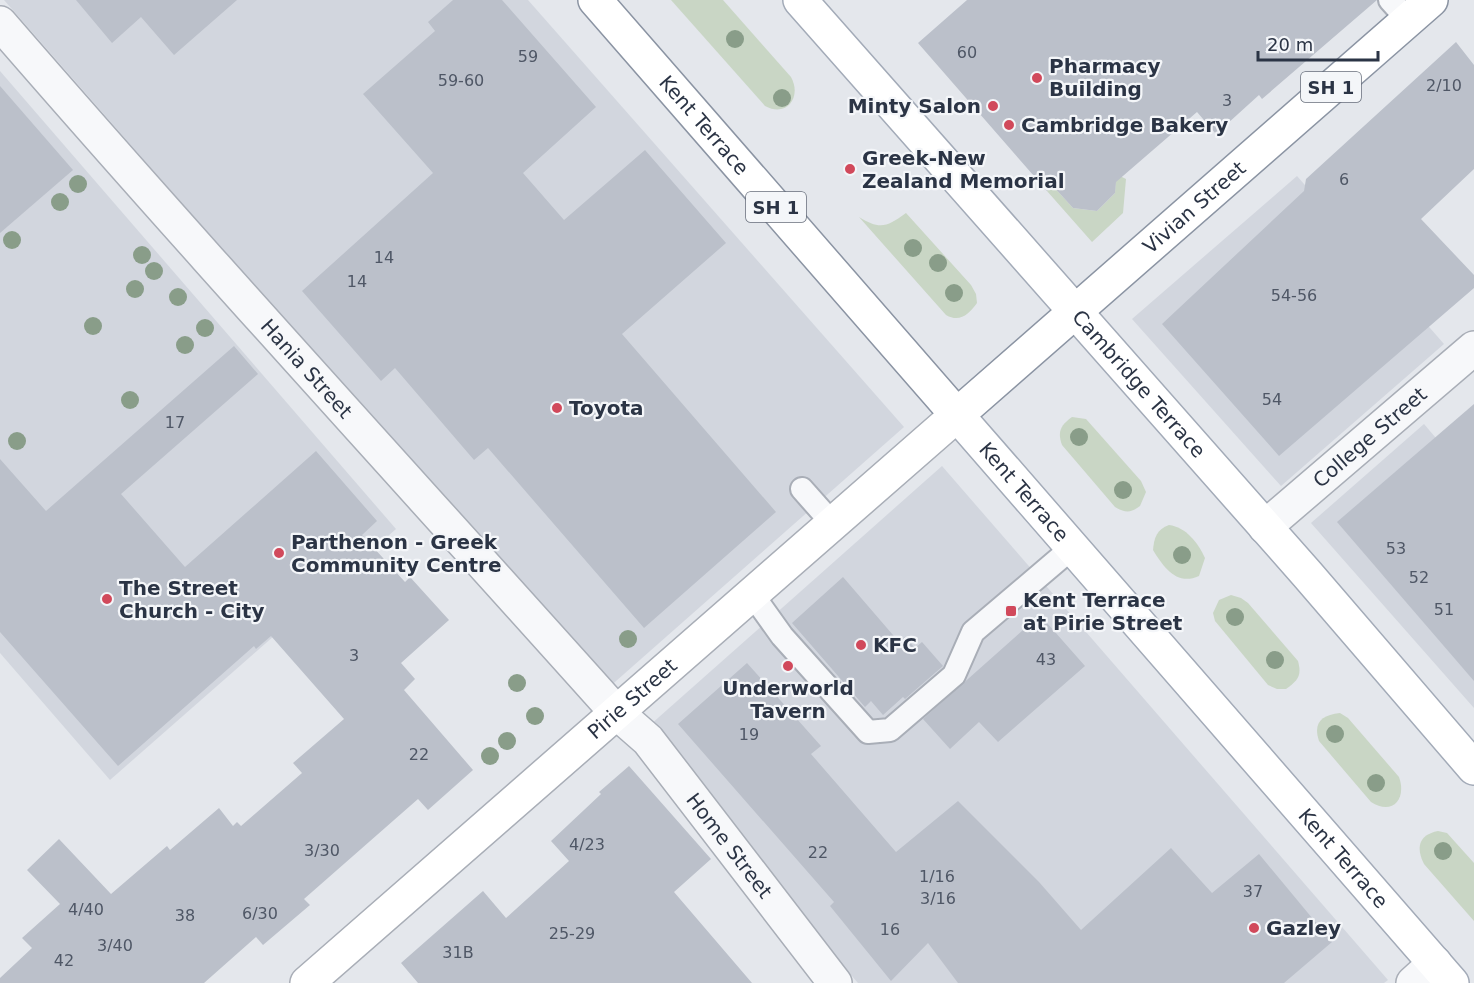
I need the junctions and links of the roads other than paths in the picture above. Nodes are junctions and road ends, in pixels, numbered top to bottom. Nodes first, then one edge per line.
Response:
1 (595, 0) edge
2 (800, 0) edge
3 (1409, 7) edge
4 (0, 23) edge
5 (1075, 312) junction
6 (1474, 348) edge
7 (957, 415) junction
8 (802, 489) dead end
9 (833, 524) junction
10 (1265, 527) junction
11 (1073, 548) junction
12 (752, 594) junction
13 (616, 712) junction
14 (1474, 768) edge
15 (1434, 976) edge
16 (307, 983) edge
17 (835, 983) edge

1 - 7 main road, Kent Terrace / SH 1
2 - 5 main road, Cambridge Terrace
3 - 5 main road, Vivian Street / SH 1
4 - 13 street, Hania Street
5 - 7 main road, Vivian Street / SH 1
5 - 10 main road, Cambridge Terrace
6 - 10 street, College Street
7 - 9 main road, Pirie Street
7 - 11 main road, Kent Terrace
8 - 9 lane
9 - 12 main road, Pirie Street
10 - 14 main road, Cambridge Terrace
11 - 12 lane
11 - 15 main road, Kent Terrace
12 - 13 main road, Pirie Street
13 - 16 main road, Pirie Street
13 - 17 street, Home Street

